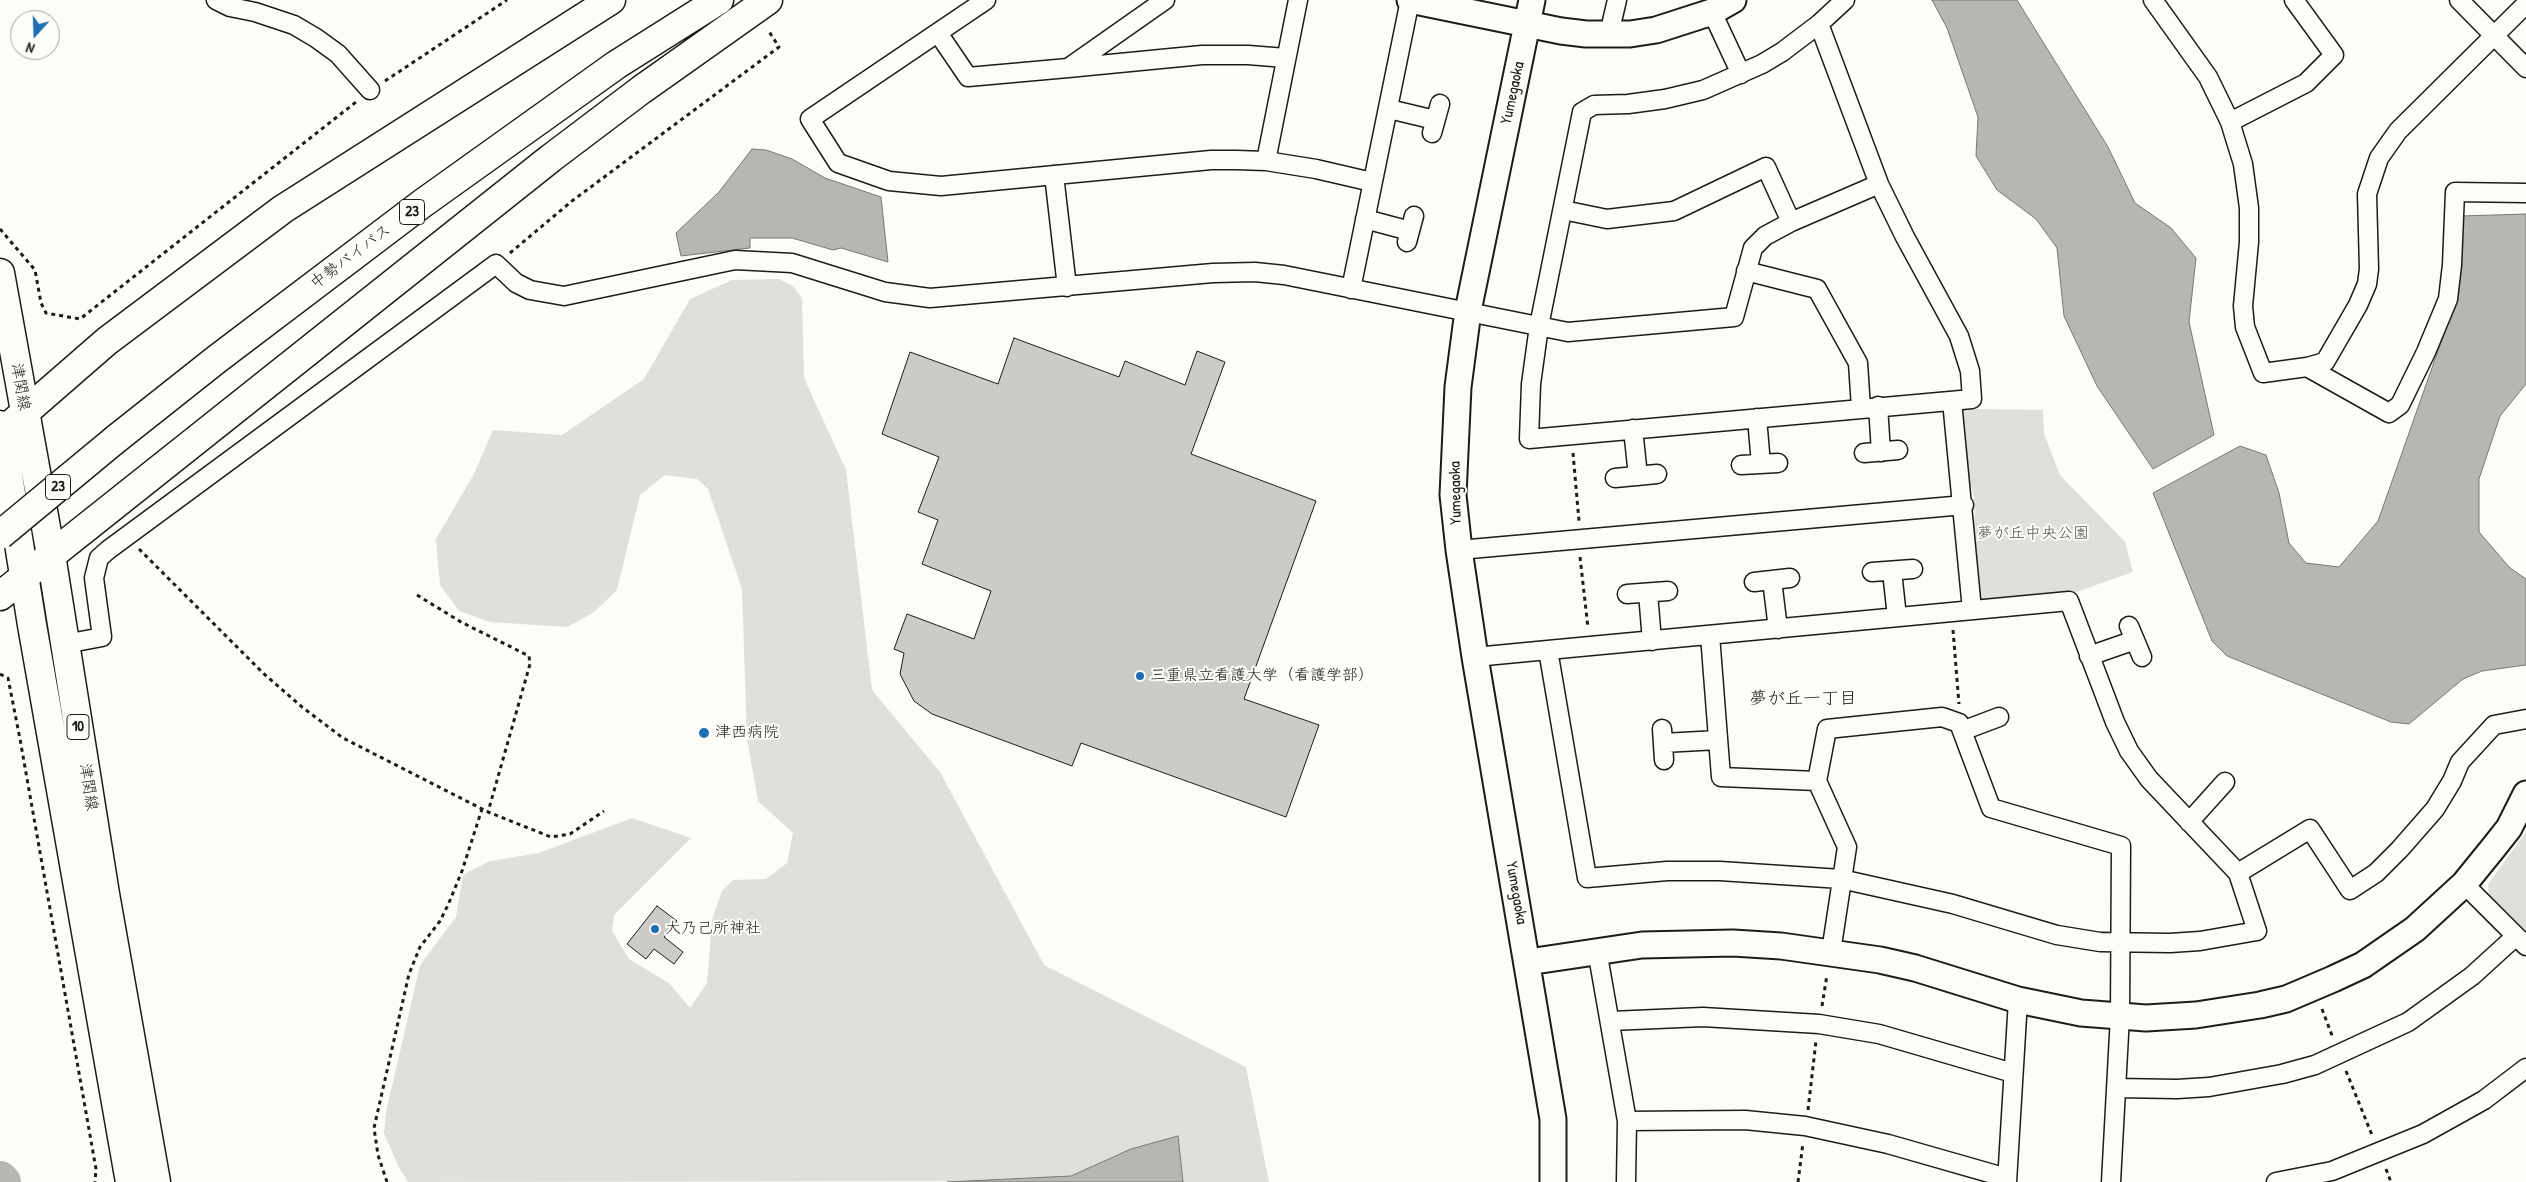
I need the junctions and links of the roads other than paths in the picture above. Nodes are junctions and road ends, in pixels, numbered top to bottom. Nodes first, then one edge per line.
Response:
1 (216, 0) edge
2 (611, 0) edge
3 (719, 0) edge
4 (768, 0) edge
5 (986, 0) edge
6 (1165, 0) edge
7 (1298, 0) edge
8 (1410, 0) edge
9 (1617, 0) edge
10 (1845, 0) edge
11 (2153, 0) edge
12 (2294, 0) edge
13 (2458, 0) edge
14 (2526, 4) edge
15 (1722, 6) edge
16 (1530, 12) edge
17 (1819, 24) junction
18 (938, 33) junction
19 (1609, 34) junction
20 (2494, 35) junction
21 (1286, 58) junction
22 (1068, 68) junction
23 (2526, 68) edge
24 (1742, 74) junction
25 (370, 90) road end
26 (1388, 109) junction
27 (1435, 119) dead end
28 (2230, 122) junction
29 (1266, 161) junction
30 (1054, 175) junction
31 (1372, 182) junction
32 (1880, 184) junction
33 (2526, 193) edge
34 (1563, 210) junction
35 (1365, 219) junction
36 (1791, 222) junction
37 (1411, 230) dead end
38 (1746, 271) junction
39 (0, 273) edge
40 (1066, 287) junction
41 (1351, 289) junction
42 (1468, 311) junction
43 (1539, 326) junction
44 (2307, 367) junction
45 (1952, 401) junction
46 (1870, 407) junction
47 (25, 411) junction
48 (1757, 418) junction
49 (1633, 429) junction
50 (0, 430) edge
51 (1881, 452) dead end
52 (1741, 466) dead end
53 (1658, 474) dead end
54 (1638, 476) junction
55 (1615, 478) dead end
56 (1964, 505) junction
57 (0, 535) edge
58 (1459, 550) junction
59 (51, 555) junction
60 (1913, 569) dead end
61 (1892, 571) junction
62 (1872, 572) dead end
63 (24, 576) junction
64 (1790, 578) dead end
65 (1772, 580) junction
66 (1754, 582) dead end
67 (1668, 591) dead end
68 (1648, 593) junction
69 (1627, 594) dead end
70 (0, 596) edge
71 (1972, 610) junction
72 (1897, 618) junction
73 (1778, 629) junction
74 (1710, 635) junction
75 (1652, 640) junction
76 (65, 644) junction
77 (1548, 650) junction
78 (2089, 656) junction
79 (1475, 657) junction
80 (2142, 657) dead end
81 (1999, 717) dead end
82 (2526, 719) edge
83 (1958, 726) junction
84 (1718, 740) junction
85 (1663, 744) dead end
86 (1817, 781) junction
87 (2225, 782) dead end
88 (2526, 794) edge
89 (2189, 822) junction
90 (2238, 874) junction
91 (1841, 879) junction
92 (2464, 884) junction
93 (2521, 941) edge
94 (2119, 942) junction
95 (1597, 950) junction
96 (1830, 952) junction
97 (1528, 962) junction
98 (2018, 1000) junction
99 (2120, 1016) junction
100 (1611, 1022) junction
101 (2526, 1068) edge
102 (2013, 1073) junction
103 (2116, 1088) junction
104 (1627, 1121) junction
105 (2007, 1180) edge
106 (130, 1182) edge
107 (156, 1182) edge
108 (1553, 1182) edge
109 (1626, 1182) edge
110 (2111, 1182) edge
111 (2276, 1182) edge

1 - 25 street
2 - 47 main road
3 - 57 main road, 中勢バイパス / 23, bridge
4 - 59 main road
5 - 18 street
6 - 22 street
7 - 21 street
8 - 16 street
8 - 26 street
9 - 19 street
10 - 17 street
11 - 28 street
12 - 28 street
13 - 20 street
14 - 20 street
15 - 19 street
15 - 24 street
16 - 19 street
16 - 42 street, Yumegaoka
17 - 24 street
17 - 32 street
18 - 22 street
18 - 30 street
20 - 23 street
20 - 44 street
21 - 22 street
21 - 29 street
24 - 34 street
26 - 27 street
26 - 31 street
28 - 44 street
29 - 30 street
29 - 31 street
30 - 40 street
31 - 35 street
32 - 36 street
32 - 45 street
33 - 44 street
34 - 36 street
34 - 43 street
35 - 37 street
35 - 41 street
36 - 38 street
38 - 43 street
38 - 46 street
39 - 47 main road, 津関線 / 10
40 - 41 street
40 - 76 street
41 - 42 street
42 - 43 street
42 - 58 street, Yumegaoka
43 - 49 street
45 - 46 street
45 - 56 street
46 - 48 street
46 - 51 street
47 - 50 main road
47 - 59 main road, 津関線 / 10
48 - 49 street
48 - 52 street
49 - 54 street
50 - 63 main road, 津関線 / 10
53 - 54 street
54 - 55 street
56 - 58 street
56 - 71 street
58 - 79 street, Yumegaoka
59 - 63 main road
59 - 76 main road, 津関線 / 10
60 - 61 street
61 - 62 street
61 - 72 street
63 - 70 main road
63 - 106 main road, 津関線 / 10
64 - 65 street
65 - 66 street
65 - 73 street
67 - 68 street
68 - 69 street
68 - 75 street
71 - 72 street
71 - 78 street
72 - 73 street
73 - 74 street
74 - 75 street
74 - 84 street
75 - 77 street
76 - 107 main road, 津関線 / 10
77 - 79 street
77 - 91 street
78 - 80 street
78 - 89 street
79 - 97 street, Yumegaoka
81 - 83 street
82 - 90 street
83 - 86 street
83 - 94 street
84 - 85 street
84 - 86 street
86 - 91 street
87 - 89 street
88 - 92 street
89 - 90 street
90 - 94 street
91 - 94 street
91 - 96 street
92 - 93 street
92 - 99 street
93 - 103 street
94 - 99 street
95 - 96 street
95 - 97 street
95 - 100 street
96 - 98 street
97 - 108 street, Yumegaoka
98 - 99 street
98 - 102 street
99 - 103 street
100 - 102 street
100 - 104 street
101 - 111 street
102 - 105 street
103 - 110 street
104 - 105 street
104 - 109 street

